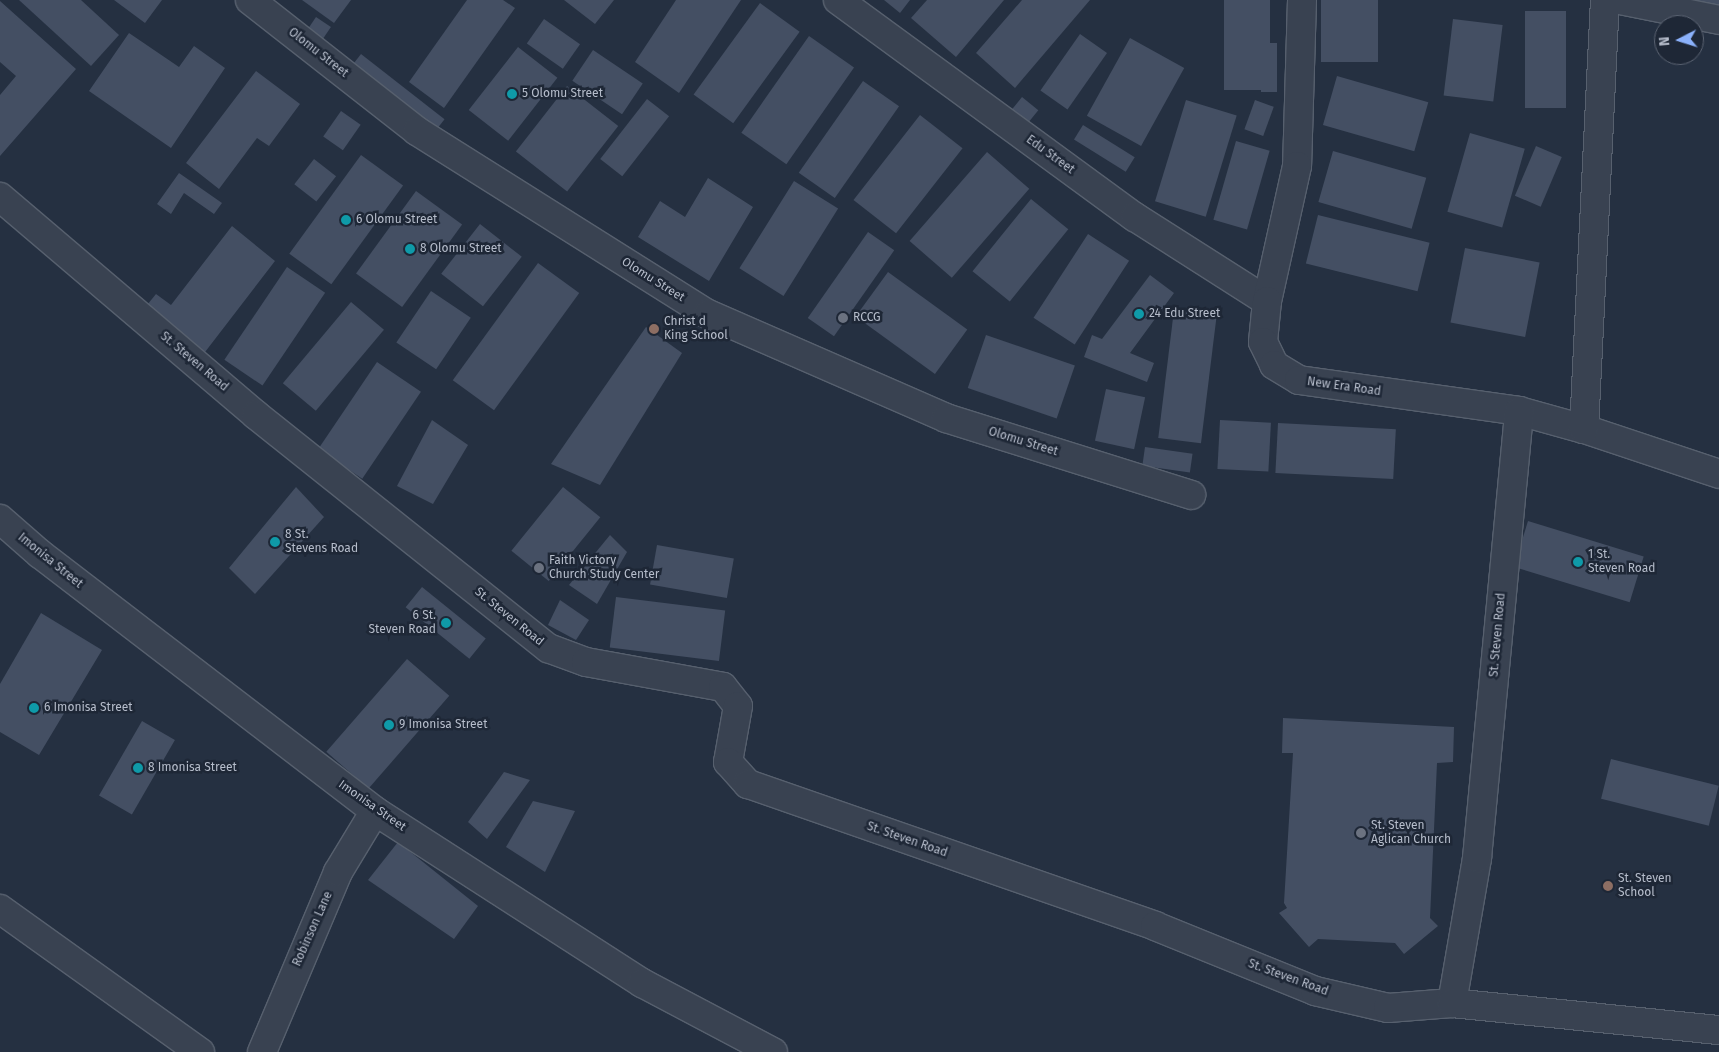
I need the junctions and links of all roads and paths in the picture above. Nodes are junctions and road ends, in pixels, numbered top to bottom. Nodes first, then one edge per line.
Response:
1 (250, 0) edge
2 (838, 0) edge
3 (1302, 0) edge
4 (1605, 0) edge
5 (1620, 0) edge
6 (1719, 20) edge
7 (0, 197) edge
8 (1267, 301) junction
9 (1518, 412) junction
10 (1584, 429) junction
11 (1719, 474) edge
12 (1191, 495) dead end
13 (0, 519) edge
14 (375, 810) junction
15 (0, 909) edge
16 (1452, 1003) junction
17 (1719, 1030) edge
18 (200, 1052) edge
19 (262, 1052) edge
20 (772, 1052) edge

1 - 12 street, Olomu Street
2 - 8 street, Edu Street
3 - 8 street, New Era Road
4 - 10 street
5 - 6 street
7 - 16 street, St. Steven Road
8 - 9 street, New Era Road
9 - 10 street, New Era Road
9 - 16 street, St. Steven Road
10 - 11 street, New Era Road
13 - 14 street, Imonisa Street
14 - 19 street, Robinson Lane
14 - 20 street, Imonisa Street
15 - 18 street
16 - 17 street

